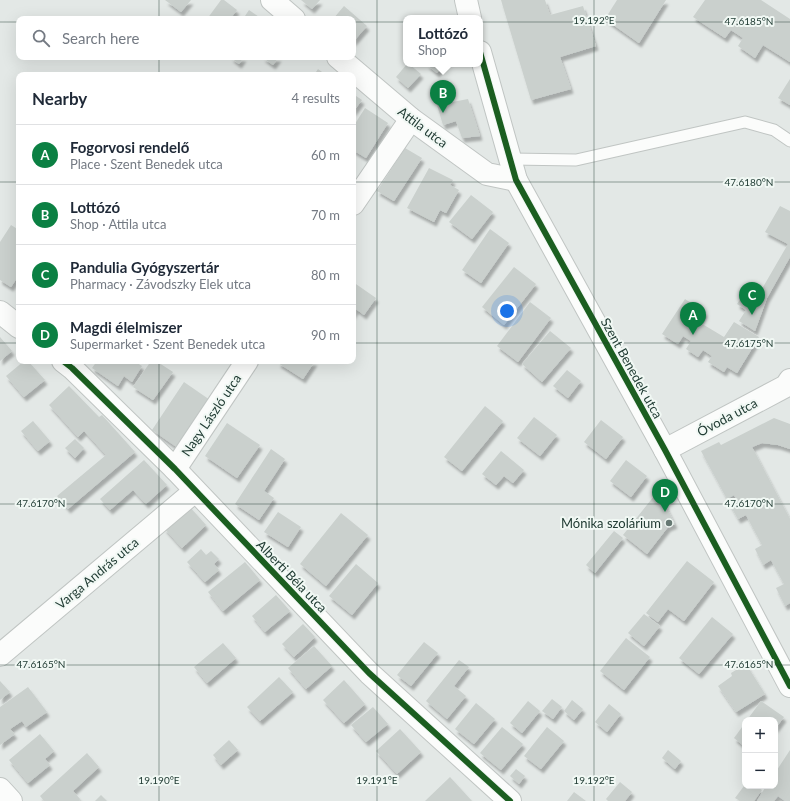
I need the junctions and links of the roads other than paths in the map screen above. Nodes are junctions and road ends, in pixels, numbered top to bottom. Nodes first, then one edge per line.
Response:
1 (272, 0) edge
2 (466, 0) edge
3 (469, 15) edge
4 (291, 16) edge
5 (341, 60) edge
6 (483, 62) edge
7 (355, 72) edge
8 (356, 72) edge
9 (410, 119) junction
10 (790, 141) edge
11 (511, 159) junction
12 (516, 180) junction
13 (356, 200) edge
14 (0, 312) edge
15 (16, 325) edge
16 (67, 364) edge
17 (245, 364) edge
18 (789, 385) edge
19 (665, 450) junction
20 (175, 469) junction
21 (195, 491) junction
22 (0, 655) edge
23 (790, 686) edge
24 (0, 789) edge
25 (11, 801) edge
26 (510, 801) edge

1 - 4 street
2 - 3 street
5 - 7 street, Attila utca
6 - 11 street, Szent Benedek utca
8 - 9 street, Attila utca
9 - 12 street, Attila utca
9 - 13 street
10 - 11 lane
11 - 12 street, Szent Benedek utca
12 - 19 street, Szent Benedek utca
14 - 15 street
16 - 20 street, Alberti Béla utca
17 - 20 street, Nagy László utca
18 - 19 street, Óvoda utca
19 - 23 street, Szent Benedek utca
20 - 21 street, Alberti Béla utca
21 - 22 street, Varga András utca
21 - 26 street, Alberti Béla utca
24 - 25 street

